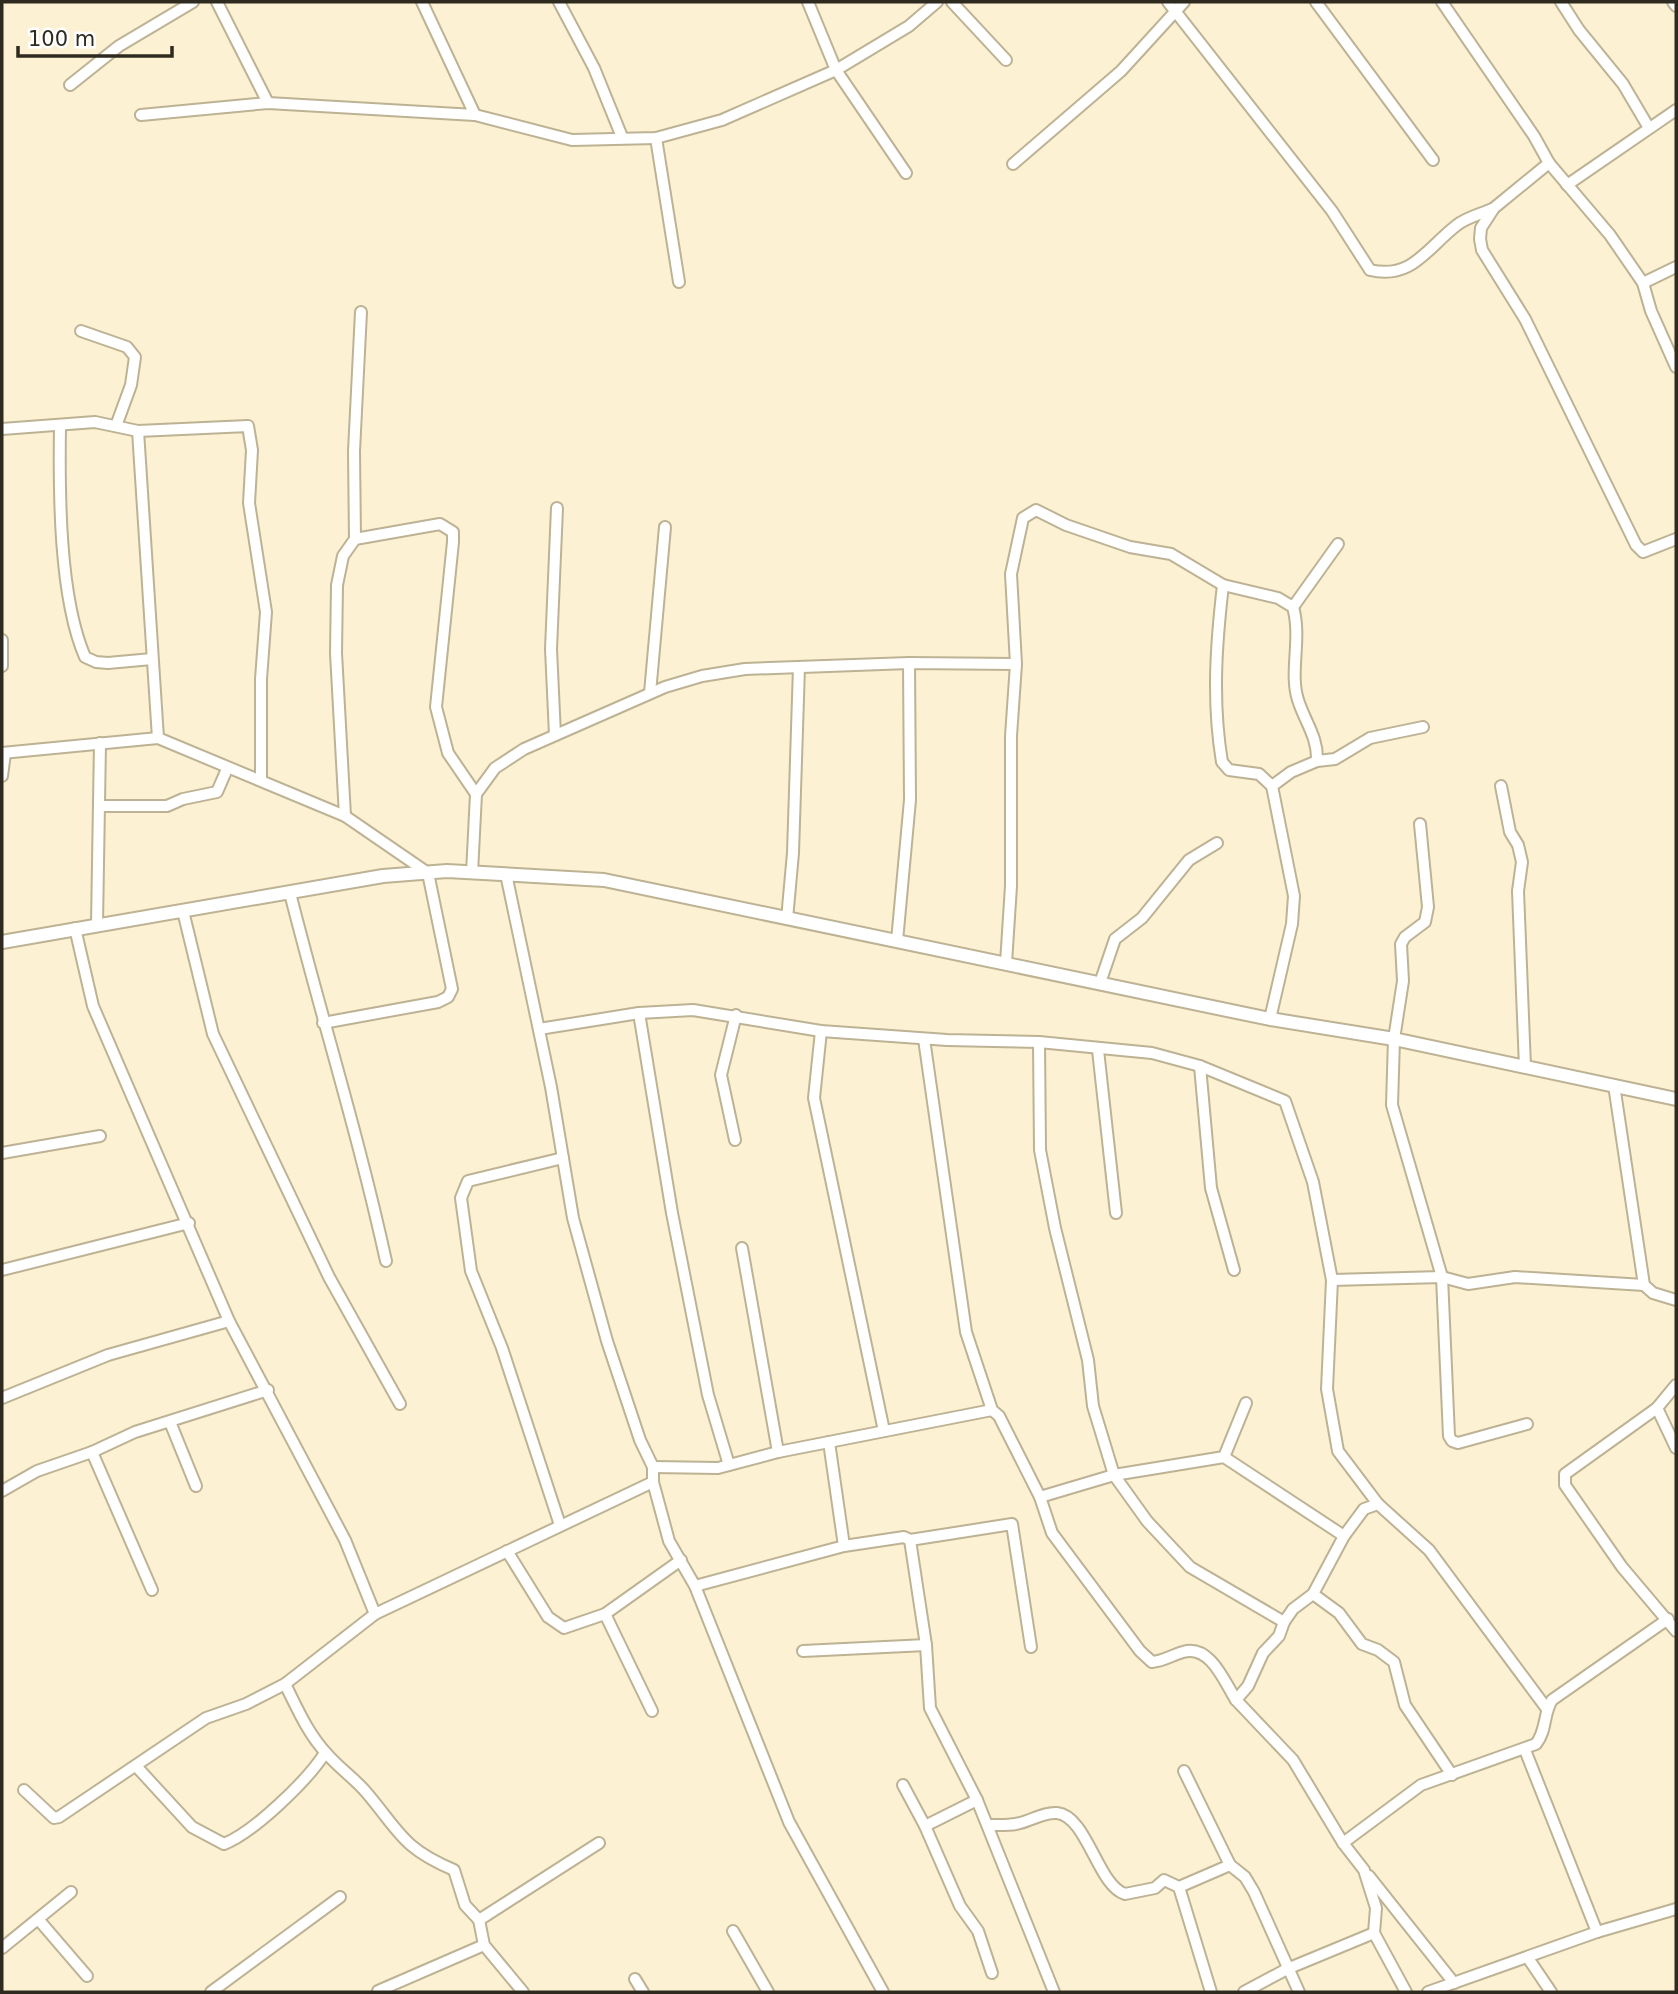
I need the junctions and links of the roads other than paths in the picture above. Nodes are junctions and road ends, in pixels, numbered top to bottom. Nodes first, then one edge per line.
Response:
1 (194, 2) edge
2 (217, 2) edge
3 (422, 2) edge
4 (559, 2) edge
5 (808, 2) edge
6 (937, 2) edge
7 (953, 2) edge
8 (1168, 2) edge
9 (1184, 2) edge
10 (1316, 2) edge
11 (1442, 2) edge
12 (1561, 2) edge
13 (1673, 2) edge
14 (1676, 6) edge
15 (1175, 12) junction
16 (1006, 60) dead end
17 (836, 70) junction
18 (70, 85) dead end
19 (268, 103) junction
20 (1676, 110) edge
21 (141, 115) dead end
22 (475, 115) junction
23 (1648, 128) junction
24 (622, 137) junction
25 (656, 138) junction
26 (1433, 160) dead end
27 (1549, 163) junction
28 (1013, 164) dead end
29 (906, 173) dead end
30 (1567, 185) junction
31 (1494, 208) junction
32 (1676, 267) edge
33 (679, 282) dead end
34 (1643, 283) junction
35 (361, 312) dead end
36 (81, 331) dead end
37 (1676, 367) edge
38 (116, 426) junction
39 (60, 427) junction
40 (2, 429) edge
41 (138, 431) junction
42 (556, 508) dead end
43 (666, 527) dead end
44 (355, 539) junction
45 (1676, 539) edge
46 (1338, 544) dead end
47 (1223, 585) junction
48 (1293, 607) junction
49 (2, 640) edge
50 (152, 659) junction
51 (909, 663) junction
52 (1016, 664) junction
53 (2, 666) edge
54 (799, 667) junction
55 (650, 694) junction
56 (1423, 727) dead end
57 (555, 735) junction
58 (158, 738) junction
59 (100, 743) junction
60 (3, 753) edge
61 (1317, 761) junction
62 (227, 769) junction
63 (2, 776) edge
64 (261, 780) junction
65 (1272, 786) junction
66 (1501, 786) dead end
67 (476, 794) junction
68 (99, 806) junction
69 (345, 816) junction
70 (1420, 824) dead end
71 (1217, 844) dead end
72 (428, 873) junction
73 (472, 873) junction
74 (506, 874) junction
75 (290, 893) junction
76 (183, 911) junction
77 (787, 919) junction
78 (97, 924) junction
79 (75, 928) junction
80 (2, 942) edge
81 (897, 942) junction
82 (1006, 963) junction
83 (1100, 983) junction
84 (639, 1013) junction
85 (736, 1015) junction
86 (1270, 1019) junction
87 (323, 1023) junction
88 (539, 1028) junction
89 (821, 1031) junction
90 (924, 1039) junction
91 (1394, 1039) junction
92 (1039, 1042) junction
93 (1098, 1050) junction
94 (1200, 1066) junction
95 (1525, 1068) junction
96 (1614, 1085) junction
97 (1676, 1099) edge
98 (100, 1136) dead end
99 (735, 1139) dead end
100 (2, 1153) edge
101 (563, 1158) junction
102 (1116, 1213) dead end
103 (188, 1223) junction
104 (742, 1248) dead end
105 (386, 1261) dead end
106 (2, 1270) edge
107 (1234, 1270) dead end
108 (1442, 1277) junction
109 (1332, 1280) junction
110 (1644, 1285) junction
111 (1676, 1300) edge
112 (229, 1321) junction
113 (1676, 1385) edge
114 (268, 1390) junction
115 (2, 1398) edge
116 (1246, 1403) dead end
117 (400, 1404) dead end
118 (1657, 1408) junction
119 (992, 1410) junction
120 (170, 1422) junction
121 (1527, 1424) dead end
122 (884, 1431) junction
123 (829, 1442) junction
124 (1676, 1448) edge
125 (92, 1452) junction
126 (778, 1452) junction
127 (1224, 1457) junction
128 (729, 1465) junction
129 (653, 1467) junction
130 (1114, 1475) junction
131 (653, 1482) junction
132 (196, 1486) dead end
133 (2, 1491) edge
134 (1040, 1497) junction
135 (1378, 1504) junction
136 (560, 1524) junction
137 (1344, 1536) junction
138 (910, 1539) junction
139 (844, 1546) junction
140 (506, 1551) junction
141 (681, 1560) junction
142 (695, 1586) junction
143 (152, 1590) dead end
144 (1313, 1594) junction
145 (375, 1614) junction
146 (605, 1614) junction
147 (1668, 1619) junction
148 (1283, 1622) junction
149 (1676, 1631) edge
150 (926, 1645) junction
151 (1031, 1647) dead end
152 (803, 1651) dead end
153 (285, 1684) junction
154 (1236, 1699) junction
155 (1547, 1709) junction
156 (652, 1711) dead end
157 (1525, 1750) junction
158 (325, 1753) junction
159 (136, 1766) junction
160 (1184, 1771) dead end
161 (1452, 1775) junction
162 (903, 1785) dead end
163 (24, 1790) dead end
164 (977, 1800) junction
165 (988, 1825) junction
166 (925, 1826) junction
167 (599, 1843) dead end
168 (1343, 1843) junction
169 (1230, 1865) junction
170 (1364, 1870) junction
171 (1178, 1887) junction
172 (71, 1892) dead end
173 (340, 1897) dead end
174 (1676, 1909) edge
175 (38, 1919) junction
176 (479, 1920) junction
177 (733, 1931) dead end
178 (1597, 1932) junction
179 (1374, 1933) junction
180 (484, 1945) junction
181 (2, 1948) edge
182 (1528, 1958) junction
183 (1287, 1969) junction
184 (992, 1973) dead end
185 (87, 1976) dead end
186 (635, 1979) dead end
187 (1454, 1983) junction
188 (378, 1991) edge
189 (211, 1992) edge
190 (523, 1992) edge
191 (643, 1992) edge
192 (768, 1992) edge
193 (883, 1992) edge
194 (1054, 1992) edge
195 (1211, 1992) edge
196 (1244, 1992) edge
197 (1298, 1992) edge
198 (1406, 1992) edge
199 (1428, 1992) edge
200 (1551, 1992) edge

1 - 18 street
2 - 19 street
3 - 22 street
4 - 24 street
5 - 17 street
6 - 17 street
7 - 16 street
8 - 15 street
9 - 15 street
10 - 26 street
11 - 27 street
12 - 23 street
13 - 14 street
15 - 28 street
15 - 31 street
17 - 25 street
17 - 29 street
19 - 21 street
19 - 22 street
20 - 23 street
22 - 24 street
23 - 30 street
24 - 25 street
25 - 33 street
27 - 30 street
27 - 31 street
30 - 34 street
31 - 45 street
32 - 34 street
34 - 37 street
35 - 44 street
36 - 38 street
38 - 39 street
38 - 41 street
39 - 40 street
39 - 50 street
41 - 50 street
41 - 64 street
42 - 57 street
43 - 55 street
44 - 67 street
44 - 69 street
46 - 48 street
47 - 48 street
47 - 52 street
47 - 65 street
48 - 61 street
49 - 53 street
50 - 58 street
51 - 52 street
51 - 54 street
51 - 81 street
52 - 82 street
54 - 55 street
54 - 77 street
55 - 57 street
56 - 61 street
57 - 67 street
58 - 59 street
58 - 62 street
59 - 60 street
59 - 68 street
60 - 63 street
61 - 65 street
62 - 64 street
62 - 68 street
64 - 69 street
65 - 86 street
66 - 95 street
67 - 73 street
68 - 78 street
69 - 72 street
70 - 91 street
71 - 83 street
72 - 73 street
72 - 75 street
72 - 87 street
73 - 74 street
74 - 77 street
74 - 88 street
75 - 76 street
75 - 87 street
76 - 78 street
76 - 117 street
77 - 81 street
78 - 79 street
79 - 80 street
79 - 103 street
81 - 82 street
82 - 83 street
83 - 86 street
84 - 85 street
84 - 88 street
84 - 128 street
85 - 89 street
85 - 99 street
86 - 91 street
87 - 105 street
88 - 101 street
89 - 90 street
89 - 122 street
90 - 92 street
90 - 119 street
91 - 95 street
91 - 108 street
92 - 93 street
92 - 130 street
93 - 94 street
93 - 102 street
94 - 107 street
94 - 109 street
95 - 96 street
96 - 97 street
96 - 110 street
98 - 100 street
101 - 129 street
101 - 136 street
103 - 106 street
103 - 112 street
104 - 126 street
108 - 109 street
108 - 110 street
108 - 121 street
109 - 135 street
110 - 111 street
112 - 114 street
112 - 115 street
113 - 118 street
114 - 120 street
114 - 145 street
116 - 127 street
118 - 124 street
118 - 147 street
119 - 122 street
119 - 134 street
120 - 125 street
120 - 132 street
122 - 123 street
123 - 126 street
123 - 139 street
125 - 133 street
125 - 143 street
126 - 128 street
127 - 130 street
127 - 137 street
128 - 129 street
129 - 131 street
130 - 134 street
130 - 148 street
131 - 136 street
131 - 141 street
134 - 154 street
135 - 137 street
135 - 155 street
136 - 140 street
137 - 144 street
138 - 139 street
138 - 150 street
138 - 151 street
139 - 142 street
140 - 145 street
140 - 146 street
141 - 142 street
141 - 146 street
142 - 193 street
144 - 148 street
144 - 161 street
145 - 153 street
146 - 156 street
147 - 149 street
147 - 155 street
148 - 154 street
150 - 152 street
150 - 164 street
153 - 158 street
153 - 159 street
154 - 168 street
155 - 157 street
157 - 161 street
157 - 178 street
158 - 159 street
158 - 176 street
159 - 163 street
160 - 169 street
161 - 168 street
162 - 166 street
164 - 165 street
164 - 166 street
165 - 171 street
165 - 194 street
166 - 184 street
167 - 176 street
168 - 170 street
169 - 171 street
169 - 183 street
170 - 179 street
170 - 187 street
171 - 195 street
172 - 175 street
173 - 189 street
174 - 178 street
175 - 181 street
175 - 185 street
176 - 180 street
177 - 192 street
178 - 182 street
179 - 183 street
179 - 198 street
180 - 188 street
180 - 190 street
182 - 187 street
182 - 200 street
183 - 196 street
183 - 197 street
186 - 191 street
187 - 199 street

